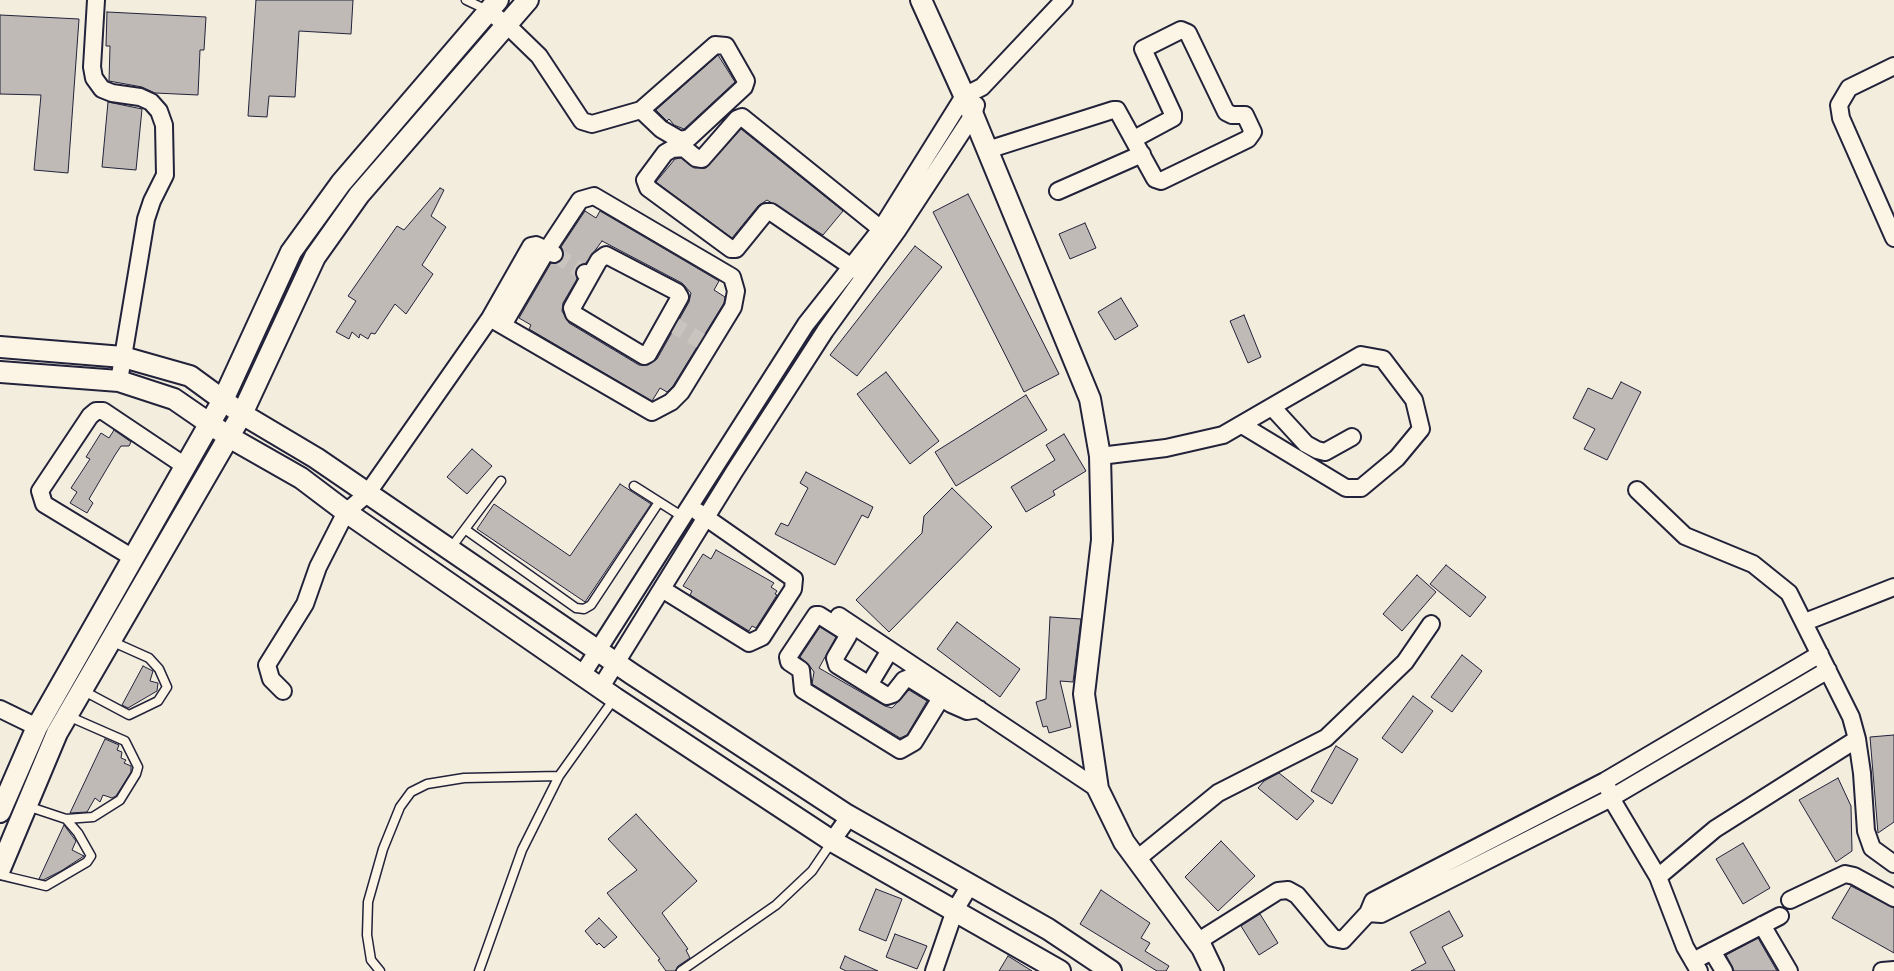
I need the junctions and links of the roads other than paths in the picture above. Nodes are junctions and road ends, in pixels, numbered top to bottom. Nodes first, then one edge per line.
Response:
1 (96, 0) edge
2 (466, 0) edge
3 (528, 0) edge
4 (921, 0) edge
5 (1064, 0) edge
6 (493, 5) edge
7 (507, 25) junction
8 (1894, 66) edge
9 (982, 87) junction
10 (964, 96) junction
11 (641, 110) junction
12 (973, 115) junction
13 (1134, 139) junction
14 (987, 150) junction
15 (1142, 154) junction
16 (1058, 191) dead end
17 (881, 229) junction
18 (1894, 238) edge
19 (851, 266) junction
20 (865, 276) junction
21 (496, 322) junction
22 (669, 322) joint
23 (0, 347) edge
24 (122, 357) junction
25 (0, 372) edge
26 (119, 382) junction
27 (223, 400) junction
28 (1272, 407) junction
29 (242, 414) junction
30 (210, 423) junction
31 (1242, 424) junction
32 (229, 437) junction
33 (1352, 437) dead end
34 (1100, 456) junction
35 (185, 466) junction
36 (501, 481) dead end
37 (634, 486) dead end
38 (1637, 490) dead end
39 (367, 494) junction
40 (659, 502) junction
41 (346, 512) junction
42 (686, 512) junction
43 (706, 518) junction
44 (466, 530) junction
45 (454, 552) junction
46 (133, 558) junction
47 (443, 578) junction
48 (1894, 586) edge
49 (662, 589) junction
50 (837, 614) dead end
51 (1805, 622) junction
52 (1431, 624) dead end
53 (111, 641) junction
54 (598, 650) junction
55 (890, 650) junction
56 (1820, 654) junction
57 (616, 664) junction
58 (1828, 670) junction
59 (582, 675) junction
60 (869, 684) junction
61 (82, 690) junction
62 (283, 691) dead end
63 (608, 692) junction
64 (941, 698) junction
65 (0, 709) edge
66 (979, 709) junction
67 (68, 716) junction
68 (37, 727) junction
69 (1857, 739) junction
70 (559, 776) junction
71 (1605, 781) junction
72 (1098, 789) junction
73 (1611, 798) junction
74 (27, 806) junction
75 (0, 812) edge
76 (849, 817) junction
77 (66, 819) junction
78 (832, 841) junction
79 (1137, 860) junction
80 (1894, 864) edge
81 (0, 869) edge
82 (0, 875) edge
83 (1658, 877) junction
84 (970, 885) junction
85 (1894, 898) edge
86 (1790, 900) dead end
87 (955, 910) junction
88 (1368, 913) junction
89 (1780, 916) dead end
90 (1762, 925) junction
91 (1198, 942) junction
92 (1712, 951) junction
93 (1696, 968) edge
94 (1894, 970) edge
95 (380, 971) edge
96 (478, 971) edge
97 (681, 971) edge
98 (934, 971) edge
99 (1060, 971) edge
100 (1111, 971) edge
101 (1213, 971) edge
102 (1724, 971) edge
103 (1789, 971) edge
104 (1885, 971) edge

1 - 24 street
2 - 6 lane
3 - 7 street
4 - 10 street
5 - 9 street
6 - 7 street
6 - 27 street
7 - 11 street
7 - 29 street
8 - 18 street
9 - 10 street
9 - 12 street
10 - 12 street
10 - 17 street
11 - 11 street
12 - 14 street
12 - 20 street
13 - 14 street
13 - 15 street
13 - 15 street
14 - 34 street
15 - 16 street
17 - 19 street
17 - 19 street
19 - 20 street
19 - 42 street
20 - 43 street
21 - 21 street
21 - 39 street
22 - 22 street
23 - 24 street
24 - 26 street
24 - 27 street
25 - 26 street
26 - 30 street
27 - 29 street
27 - 30 street
28 - 31 street
28 - 31 street
28 - 33 street
29 - 32 street
29 - 39 street
30 - 32 street
30 - 35 street
31 - 34 street
32 - 41 street
32 - 53 street
34 - 72 street
35 - 46 street
35 - 46 street
36 - 44 lane
37 - 40 lane
38 - 51 street
39 - 41 street
39 - 45 street
40 - 42 lane
40 - 44 lane
41 - 47 street
41 - 62 street
42 - 43 street
42 - 54 street
43 - 49 street
43 - 49 street
44 - 45 lane
45 - 47 street
45 - 54 street
46 - 68 street
47 - 59 street
48 - 51 street
49 - 57 street
50 - 55 street
51 - 56 street
52 - 79 street
53 - 61 street
53 - 61 lane
54 - 57 street
54 - 59 street
55 - 60 street
55 - 66 street
56 - 58 street
56 - 71 street
57 - 63 street
57 - 76 street
58 - 69 street
58 - 73 street
59 - 63 street
60 - 64 street
60 - 64 street
61 - 67 street
63 - 70 lane
63 - 78 street
64 - 66 street
65 - 68 street
66 - 72 street
67 - 74 street
67 - 77 lane
68 - 75 street
69 - 80 street
69 - 83 street
70 - 95 lane
70 - 96 lane
71 - 73 street
71 - 88 street
72 - 79 street
73 - 83 street
73 - 88 street
74 - 77 lane
74 - 81 street
76 - 78 street
76 - 84 street
77 - 82 lane
78 - 87 street
78 - 97 lane
79 - 91 street
83 - 93 street
84 - 87 street
84 - 100 street
85 - 86 street
87 - 98 street
87 - 99 street
88 - 91 street
89 - 90 street
90 - 92 street
90 - 103 street
91 - 101 street
92 - 93 street
92 - 102 street
94 - 104 street

